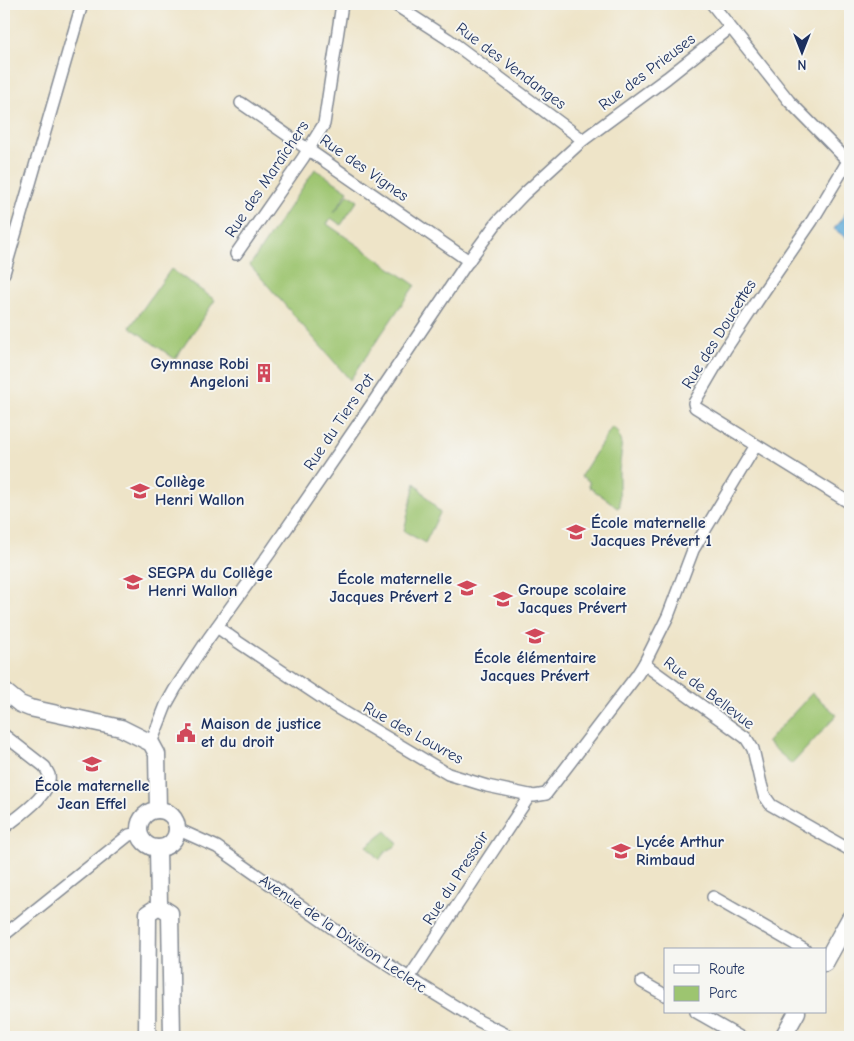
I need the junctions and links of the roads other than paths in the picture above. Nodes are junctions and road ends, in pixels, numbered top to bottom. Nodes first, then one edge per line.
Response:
1 (82, 4) edge
2 (342, 4) edge
3 (394, 4) edge
4 (712, 4) edge
5 (730, 28) junction
6 (241, 103) dead end
7 (583, 140) junction
8 (309, 149) junction
9 (849, 162) edge
10 (236, 254) dead end
11 (469, 261) junction
12 (4, 274) edge
13 (756, 445) junction
14 (850, 503) edge
15 (217, 627) junction
16 (644, 664) junction
17 (4, 691) edge
18 (4, 735) edge
19 (151, 742) junction
20 (530, 795) junction
21 (158, 810) junction
22 (4, 828) edge
23 (177, 829) junction
24 (139, 833) junction
25 (158, 848) junction
26 (850, 850) edge
27 (713, 897) dead end
28 (159, 906) junction
29 (850, 918) edge
30 (4, 935) edge
31 (802, 948) edge
32 (826, 962) edge
33 (409, 978) junction
34 (642, 982) dead end
35 (664, 994) edge
36 (700, 1014) edge
37 (796, 1014) edge
38 (507, 1036) edge
39 (147, 1037) edge
40 (172, 1037) edge
41 (740, 1037) edge
42 (783, 1037) edge

1 - 12 street
2 - 8 street, Rue des Maraîchers
3 - 7 street, Rue des Vendanges
4 - 5 street
5 - 7 street, Rue des Prieuses
5 - 9 street
6 - 8 street, Rue des Vignes
7 - 11 street, Rue du Tiers Pot
8 - 10 street, Rue des Maraîchers
8 - 11 street, Rue des Vignes
9 - 13 street, Rue des Doucettes
11 - 15 street, Rue du Tiers Pot
13 - 14 street
13 - 16 street
15 - 19 street, Rue du Tiers Pot
15 - 20 street, Rue des Louvres
16 - 20 street
16 - 26 street, Rue de Bellevue
17 - 19 street
18 - 22 street
19 - 21 street
20 - 33 street, Rue du Pressoir
21 - 23 street
21 - 24 street
23 - 25 street
23 - 33 street, Avenue de la Division Leclerc
24 - 25 street
24 - 30 street
25 - 28 street
27 - 31 street
28 - 39 street
28 - 40 street
29 - 32 street
33 - 38 street, Avenue de la Division Leclerc
34 - 35 street
36 - 41 street
37 - 42 street

